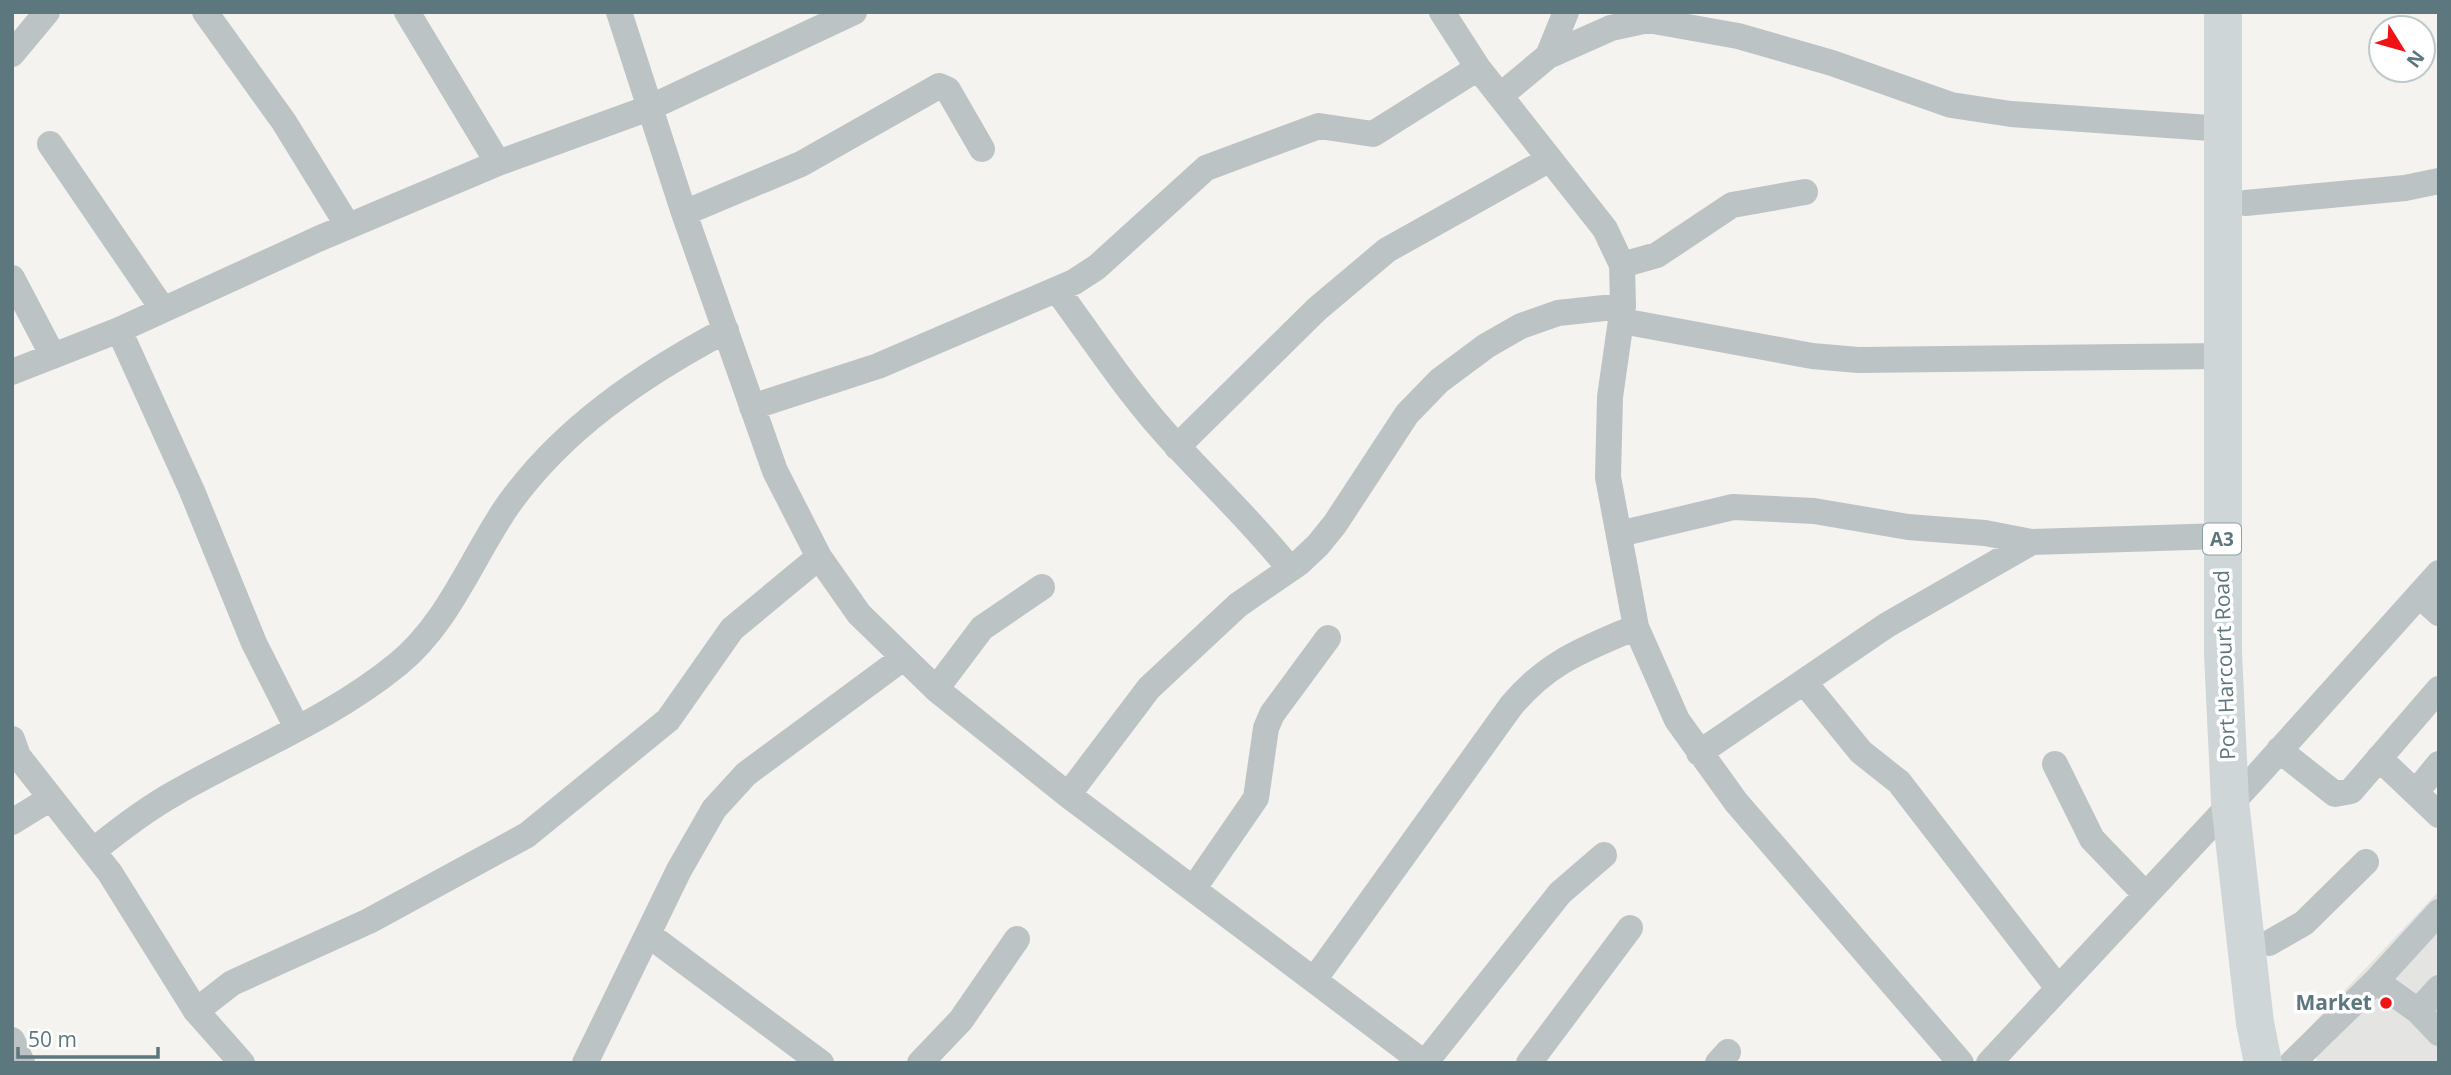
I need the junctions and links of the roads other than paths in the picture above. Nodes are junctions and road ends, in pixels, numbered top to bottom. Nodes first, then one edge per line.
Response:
1 (47, 12) edge
2 (205, 12) edge
3 (407, 12) edge
4 (619, 12) edge
5 (854, 12) edge
6 (1442, 12) edge
7 (1566, 12) edge
8 (2223, 12) edge
9 (2245, 12) edge
10 (12, 54) edge
11 (1548, 56) junction
12 (1478, 68) junction
13 (1500, 96) junction
14 (649, 108) junction
15 (2224, 129) junction
16 (50, 144) dead end
17 (982, 149) dead end
18 (1550, 159) junction
19 (498, 163) junction
20 (2439, 181) edge
21 (1805, 192) dead end
22 (2245, 203) junction
23 (684, 213) junction
24 (348, 226) junction
25 (1622, 265) junction
26 (12, 278) edge
27 (1057, 290) junction
28 (162, 308) junction
29 (1623, 314) junction
30 (120, 330) junction
31 (726, 330) junction
32 (53, 356) junction
33 (2223, 356) junction
34 (12, 372) edge
35 (752, 407) junction
36 (1177, 447) junction
37 (1619, 534) junction
38 (2222, 536) junction
39 (2032, 542) junction
40 (819, 557) junction
41 (1290, 569) junction
42 (2439, 573) edge
43 (1042, 587) dead end
44 (2419, 595) junction
45 (2439, 613) edge
46 (1636, 627) junction
47 (1328, 638) dead end
48 (903, 658) junction
49 (1804, 681) junction
50 (936, 689) junction
51 (2439, 689) edge
52 (296, 728) junction
53 (12, 739) edge
54 (2279, 750) junction
55 (1699, 752) junction
56 (2379, 758) junction
57 (2055, 764) dead end
58 (2439, 764) edge
59 (2241, 791) junction
60 (2416, 792) junction
61 (1068, 795) junction
62 (51, 798) junction
63 (2439, 815) edge
64 (12, 822) edge
65 (93, 850) junction
66 (1604, 855) dead end
67 (2366, 862) dead end
68 (1195, 888) junction
69 (2145, 894) junction
70 (2439, 912) edge
71 (1630, 928) dead end
72 (649, 934) junction
73 (1017, 939) dead end
74 (2269, 943) junction
75 (1314, 980) junction
76 (2376, 981) junction
77 (2058, 988) junction
78 (2439, 988) edge
79 (196, 1011) junction
80 (2418, 1011) junction
81 (2439, 1033) edge
82 (12, 1040) edge
83 (2006, 1057) edge
84 (22, 1063) edge
85 (242, 1063) edge
86 (585, 1063) edge
87 (821, 1063) edge
88 (920, 1063) edge
89 (1425, 1063) edge
90 (1529, 1063) edge
91 (1961, 1063) edge
92 (2263, 1063) edge
93 (2289, 1063) edge

1 - 10 street
2 - 24 street
3 - 19 street
4 - 14 street
5 - 14 street
6 - 12 street
7 - 11 street
8 - 15 highway, Port Harcourt Road / A3
9 - 22 highway, Port Harcourt Road / A3
11 - 13 street
11 - 15 street
12 - 13 street
12 - 27 street
13 - 18 street
14 - 19 street
14 - 23 street
15 - 33 highway, Port Harcourt Road / A3
16 - 28 street
17 - 23 street
18 - 25 street
18 - 36 street
19 - 24 street
20 - 22 street
21 - 25 street
22 - 59 highway, Port Harcourt Road / A3
23 - 31 street
24 - 28 street
25 - 29 street
26 - 32 street
27 - 35 street
27 - 36 street
28 - 30 street
29 - 33 street
29 - 37 street
29 - 41 street
30 - 32 street
30 - 52 street
31 - 35 street
31 - 52 street
32 - 34 street
33 - 38 highway, Port Harcourt Road / A3
35 - 40 street
36 - 41 street
37 - 39 street
37 - 46 street
38 - 39 street
38 - 59 highway, Port Harcourt Road / A3
39 - 49 street
40 - 48 street
40 - 79 street
41 - 61 street
42 - 44 street
43 - 50 street
44 - 45 street
44 - 54 street
46 - 55 street
46 - 75 street
47 - 68 street
48 - 50 street
48 - 72 street
49 - 55 street
49 - 77 street
50 - 61 street
51 - 56 street
52 - 65 street
53 - 62 street
54 - 56 street
54 - 59 street
55 - 91 street
56 - 60 street
57 - 69 street
58 - 60 street
59 - 69 street
59 - 74 highway, Port Harcourt Road / A3
59 - 92 highway, Port Harcourt Road / A3
60 - 63 street
61 - 68 street
62 - 64 street
62 - 65 street
65 - 79 street
66 - 89 street
67 - 74 street
68 - 75 street
69 - 77 street
70 - 76 street
71 - 90 street
72 - 86 street
72 - 87 street
73 - 88 street
74 - 93 highway, Port Harcourt Road / A3
75 - 89 street
76 - 80 street
76 - 93 street
77 - 83 street
78 - 80 street
79 - 85 street
80 - 81 street
82 - 84 street

